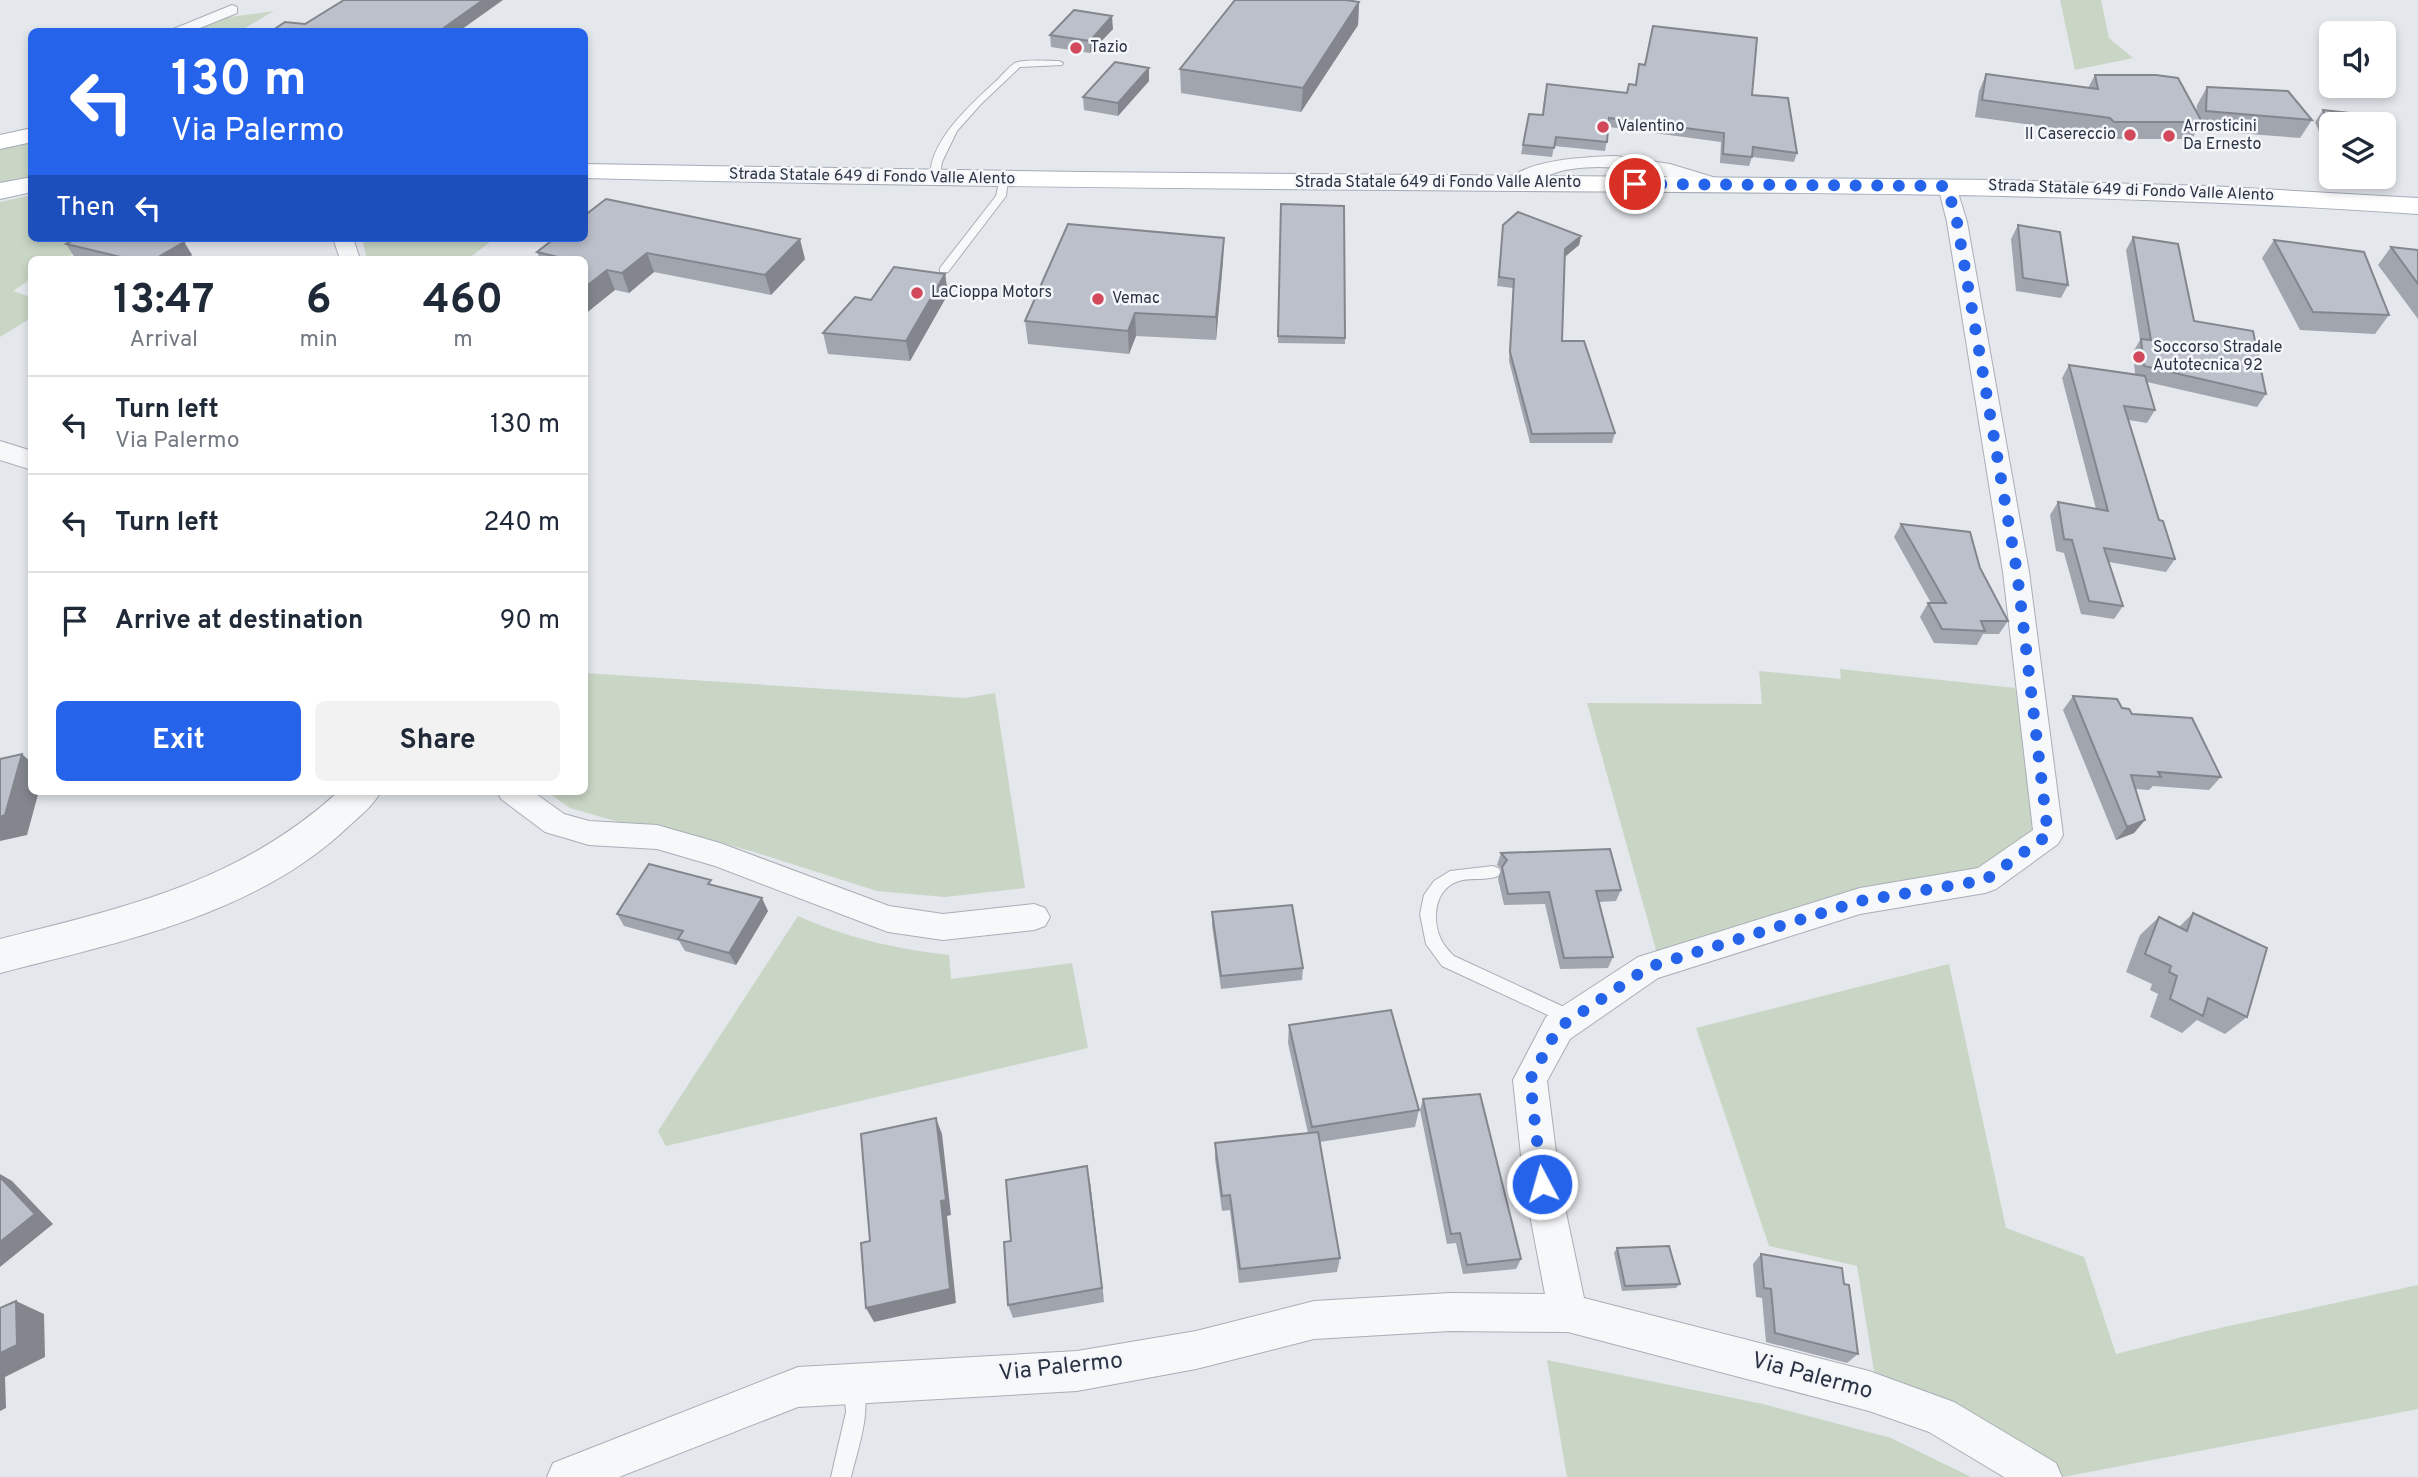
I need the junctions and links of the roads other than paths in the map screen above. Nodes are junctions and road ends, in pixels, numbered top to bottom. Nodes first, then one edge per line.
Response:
1 (232, 10) dead end
2 (185, 28) edge
3 (1059, 63) dead end
4 (588, 171) edge
5 (934, 179) junction
6 (1003, 180) junction
7 (1947, 186) junction
8 (2418, 206) edge
9 (944, 270) dead end
10 (0, 450) edge
11 (28, 460) edge
12 (359, 795) edge
13 (516, 795) edge
14 (1493, 872) dead end
15 (1034, 917) dead end
16 (0, 956) edge
17 (1572, 1018) junction
18 (1568, 1313) junction
19 (854, 1383) junction
20 (567, 1477) edge
21 (841, 1477) edge
22 (2042, 1477) edge

1 - 2 street
3 - 5 lane
4 - 5 main road, Strada Statale 649 di Fondo Valle Alento
5 - 6 main road, Strada Statale 649 di Fondo Valle Alento
6 - 7 main road, Strada Statale 649 di Fondo Valle Alento
6 - 9 lane
7 - 8 main road, Strada Statale 649 di Fondo Valle Alento
7 - 17 street
10 - 11 street
12 - 16 street
13 - 15 street
14 - 17 lane
17 - 18 street
18 - 19 street, Via Palermo
18 - 22 street, Via Palermo
19 - 20 street, Via Palermo
19 - 21 lane

